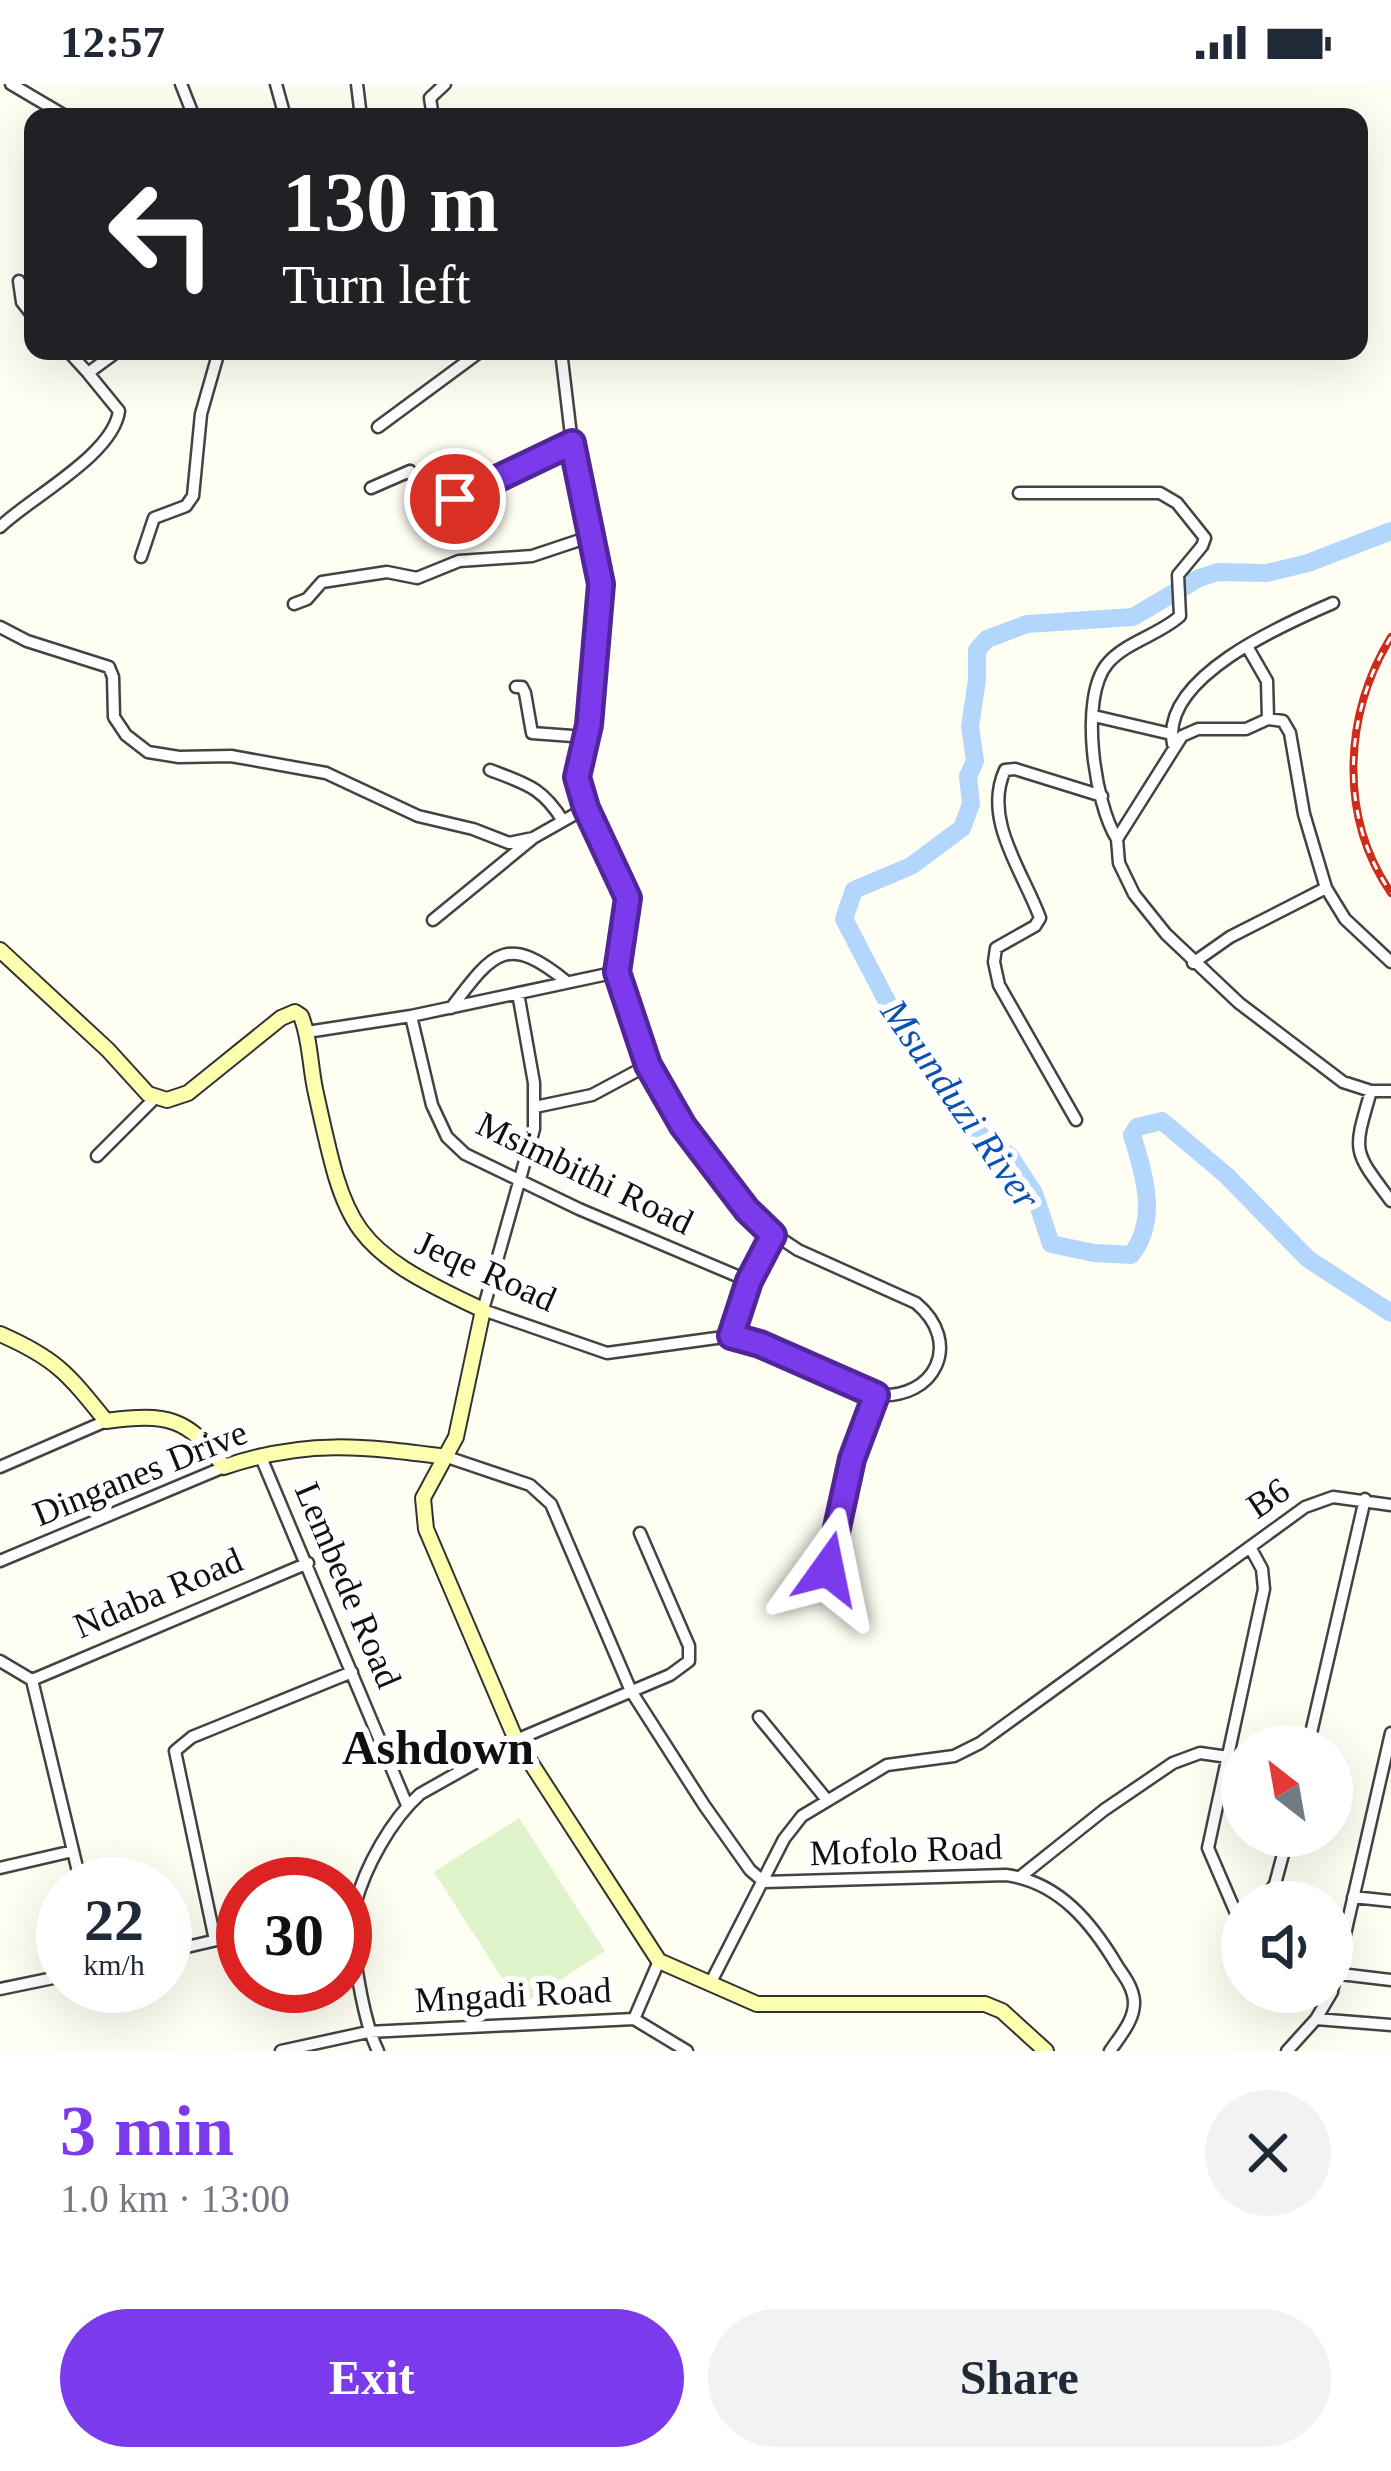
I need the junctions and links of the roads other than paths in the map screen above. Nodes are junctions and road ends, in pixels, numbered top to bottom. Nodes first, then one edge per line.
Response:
1 (11, 84) edge
2 (42, 84) edge
3 (445, 84) edge
4 (29, 94) junction
5 (52, 108) edge
6 (432, 108) edge
7 (19, 281) dead end
8 (24, 305) edge
9 (76, 360) edge
10 (106, 360) edge
11 (216, 360) edge
12 (470, 360) edge
13 (562, 360) edge
14 (88, 373) junction
15 (378, 427) dead end
16 (572, 443) junction
17 (371, 488) dead end
18 (1019, 493) dead end
19 (0, 527) edge
20 (592, 536) junction
21 (142, 557) dead end
22 (1333, 603) dead end
23 (294, 604) dead end
24 (0, 627) edge
25 (1248, 648) junction
26 (516, 687) dead end
27 (1094, 716) junction
28 (1268, 719) junction
29 (586, 737) junction
30 (1172, 739) junction
31 (490, 770) dead end
32 (1102, 796) junction
33 (586, 808) junction
34 (563, 821) junction
35 (533, 838) junction
36 (1117, 839) junction
37 (1326, 888) junction
38 (433, 920) dead end
39 (0, 950) edge
40 (1391, 962) edge
41 (1193, 964) junction
42 (617, 972) junction
43 (567, 982) junction
44 (518, 993) junction
45 (451, 1007) junction
46 (411, 1016) junction
47 (307, 1032) junction
48 (648, 1065) junction
49 (1371, 1091) junction
50 (1391, 1091) edge
51 (155, 1098) junction
52 (535, 1107) junction
53 (1076, 1120) dead end
54 (97, 1156) dead end
55 (522, 1180) junction
56 (1391, 1201) edge
57 (773, 1235) junction
58 (749, 1281) junction
59 (483, 1310) junction
60 (0, 1334) edge
61 (731, 1336) junction
62 (876, 1395) junction
63 (106, 1421) junction
64 (260, 1455) junction
65 (447, 1457) junction
66 (0, 1467) edge
67 (224, 1467) junction
68 (1365, 1499) junction
69 (1391, 1505) edge
70 (640, 1533) dead end
71 (1250, 1546) junction
72 (0, 1561) edge
73 (308, 1563) junction
74 (828, 1569) dead end
75 (0, 1660) edge
76 (352, 1672) junction
77 (32, 1679) junction
78 (631, 1690) junction
79 (759, 1717) dead end
80 (1235, 1725) edge
81 (1312, 1725) edge
82 (1391, 1733) edge
83 (515, 1740) junction
84 (1221, 1756) edge
85 (1221, 1789) edge
86 (826, 1800) junction
87 (407, 1805) junction
88 (73, 1851) junction
89 (74, 1857) edge
90 (372, 1866) edge
91 (0, 1868) edge
92 (1019, 1877) junction
93 (1223, 1881) edge
94 (764, 1882) junction
95 (1353, 1897) joint
96 (1391, 1901) edge
97 (215, 1940) joint
98 (192, 1946) edge
99 (659, 1961) junction
100 (1353, 1975) edge
101 (1391, 1980) edge
102 (36, 1982) edge
103 (710, 1984) junction
104 (0, 1989) edge
105 (365, 2013) edge
106 (1319, 2013) edge
107 (634, 2019) junction
108 (1316, 2019) junction
109 (1391, 2025) edge
110 (368, 2032) junction
111 (280, 2051) edge
112 (378, 2051) edge
113 (687, 2051) edge
114 (1046, 2051) edge
115 (1110, 2051) edge
116 (1286, 2051) edge

1 - 4 street
2 - 4 street
3 - 6 street
4 - 5 street
7 - 8 street
9 - 14 street
10 - 14 street
11 - 21 street
12 - 15 street
13 - 16 street
14 - 19 street
16 - 17 street
16 - 20 street
18 - 27 street
20 - 23 street
20 - 29 street
22 - 25 street
24 - 35 street
25 - 28 street
25 - 30 street
26 - 29 street
27 - 30 street
27 - 32 street
28 - 30 street
28 - 37 street
29 - 33 street
30 - 36 street
31 - 34 street
32 - 36 street
32 - 53 street
33 - 34 street
33 - 42 street
34 - 35 street
35 - 38 street
36 - 41 street
37 - 40 street
37 - 41 street
39 - 51 street
41 - 49 street
42 - 43 street
42 - 48 street
43 - 44 street
43 - 45 street
44 - 45 street
44 - 52 street
45 - 46 street
46 - 47 street
46 - 55 street, Msimbithi Road
47 - 51 street
47 - 59 street, Jeqe Road
48 - 52 street
48 - 57 street
49 - 50 street
49 - 56 street
51 - 54 street
52 - 55 street
55 - 58 street, Msimbithi Road
55 - 59 street
57 - 58 street
57 - 62 street
58 - 61 street
59 - 61 street, Jeqe Road
59 - 65 street
60 - 63 street
61 - 62 street
62 - 74 street
63 - 66 street
63 - 67 street
64 - 65 street, Dinganes Drive
64 - 67 street, Dinganes Drive
64 - 73 street, Lembede Road
65 - 78 street
65 - 83 street
67 - 72 street, Dinganes Drive
68 - 69 street, B6
68 - 71 street, B6
68 - 81 street
70 - 78 street
71 - 80 street
71 - 86 street, B6
73 - 76 street, Lembede Road
73 - 77 street, Ndaba Road
75 - 77 street
76 - 87 street, Lembede Road
76 - 97 street
77 - 88 street
78 - 83 street
78 - 94 street
79 - 86 street
82 - 95 street
83 - 87 street
83 - 99 street
84 - 92 street
85 - 93 street
86 - 94 street, B6
87 - 90 street
88 - 89 street
88 - 91 street
92 - 94 street, Mofolo Road
92 - 115 street, Mofolo Road
94 - 103 street, B6
95 - 96 street
97 - 98 street
99 - 103 street, Mngadi Road
99 - 107 street, Mngadi Road
100 - 101 street
102 - 104 street
103 - 114 street, Mngadi Road
105 - 110 street
106 - 108 street
107 - 110 street, Mngadi Road
107 - 113 street
108 - 109 street
108 - 116 street
110 - 111 street, Mngadi Road
110 - 112 street

